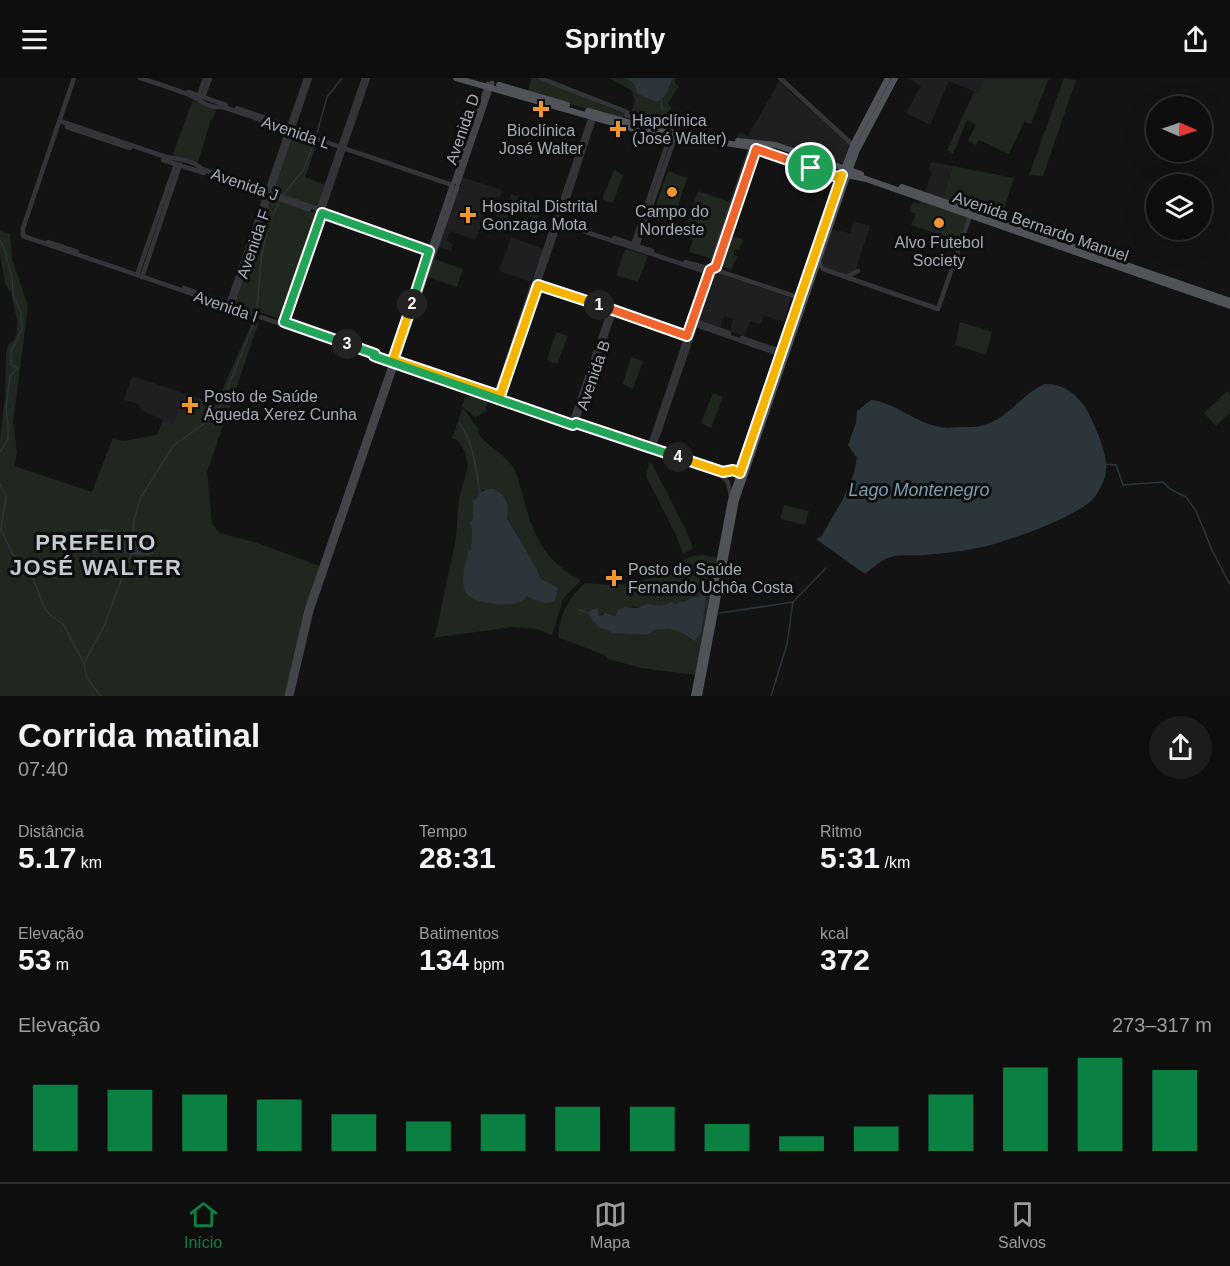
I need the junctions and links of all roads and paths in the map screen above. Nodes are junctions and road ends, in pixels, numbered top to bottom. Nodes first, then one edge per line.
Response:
1 (76, 78) edge
2 (140, 78) edge
3 (149, 78) edge
4 (208, 78) edge
5 (308, 78) edge
6 (366, 78) edge
7 (456, 78) edge
8 (473, 78) edge
9 (540, 78) edge
10 (780, 78) edge
11 (888, 78) edge
12 (895, 78) edge
13 (490, 83) edge
14 (201, 96) junction
15 (242, 112) junction
16 (593, 114) junction
17 (871, 118) junction
18 (60, 123) junction
19 (291, 128) junction
20 (649, 128) junction
21 (865, 130) junction
22 (659, 133) junction
23 (688, 135) junction
24 (671, 139) junction
25 (853, 145) junction
26 (342, 146) junction
27 (753, 148) junction
28 (178, 164) junction
29 (845, 172) junction
30 (220, 177) junction
31 (454, 184) junction
32 (268, 194) junction
33 (320, 211) junction
34 (970, 213) junction
35 (558, 220) junction
36 (635, 245) junction
37 (432, 250) junction
38 (815, 259) junction
39 (712, 270) junction
40 (858, 271) dead end
41 (140, 275) junction
42 (846, 277) junction
43 (536, 286) junction
44 (1189, 289) junction
45 (800, 297) junction
46 (1230, 301) edge
47 (230, 305) junction
48 (1230, 306) edge
49 (611, 313) junction
50 (694, 322) junction
51 (281, 323) junction
52 (689, 338) junction
53 (776, 351) dead end
54 (394, 362) junction
55 (497, 397) junction
56 (760, 420) junction
57 (574, 423) junction
58 (651, 450) junction
59 (703, 467) junction
60 (742, 474) junction
61 (731, 500) junction
62 (703, 663) junction
63 (289, 696) edge
64 (694, 696) edge
65 (699, 696) edge

1 - 18 street
2 - 15 street, Avenida L
3 - 14 street, Avenida L
4 - 14 street
5 - 19 street, Avenida F
6 - 26 street
7 - 13 main road
8 - 13 main road
9 - 20 street
10 - 25 street
11 - 17 main road
12 - 17 main road
13 - 16 main road
13 - 31 main road, Avenida D
14 - 15 street, Avenida L
15 - 19 street, Avenida L
16 - 20 main road
16 - 35 street
17 - 21 main road
18 - 28 street, Avenida J
18 - 30 street, Avenida J
18 - 41 street, Avenida I
19 - 26 street, Avenida L
19 - 32 street, Avenida F
20 - 22 main road
20 - 23 street
21 - 25 main road
21 - 29 main road
22 - 23 main road
22 - 24 main road
23 - 29 main road
24 - 27 main road
24 - 36 street
25 - 29 main road
26 - 31 street, Avenida L
26 - 33 street
27 - 29 main road
27 - 39 street
28 - 30 street, Avenida J
28 - 41 street
29 - 34 main road, Avenida Bernardo Manuel
29 - 38 main road
30 - 32 street, Avenida J
31 - 37 main road, Avenida D
32 - 33 street, Avenida J
32 - 47 street, Avenida F
33 - 37 street, Avenida J
33 - 51 street
34 - 42 street
34 - 44 main road, Avenida Bernardo Manuel
35 - 36 street
35 - 39 street
35 - 43 street
36 - 39 street
37 - 54 main road, Avenida D
38 - 42 street
38 - 45 main road
38 - 56 main road
39 - 45 street
39 - 50 street
40 - 42 street
41 - 47 street, Avenida I
43 - 49 street
43 - 52 street
43 - 55 street
44 - 46 main road, Avenida Bernardo Manuel
44 - 48 main road, Avenida Bernardo Manuel
45 - 56 main road
47 - 51 street, Avenida I
49 - 52 street
49 - 57 street, Avenida B
50 - 52 street
50 - 53 street
51 - 54 street, Avenida I
52 - 58 street
54 - 55 street, Avenida I
54 - 63 main road, Avenida D
55 - 57 street, Avenida I
56 - 60 main road
57 - 58 street, Avenida I
58 - 59 street, Avenida I
59 - 60 street, Avenida I
59 - 61 street, Avenida I
60 - 61 main road
60 - 62 main road
61 - 62 main road
62 - 64 main road
62 - 65 main road

